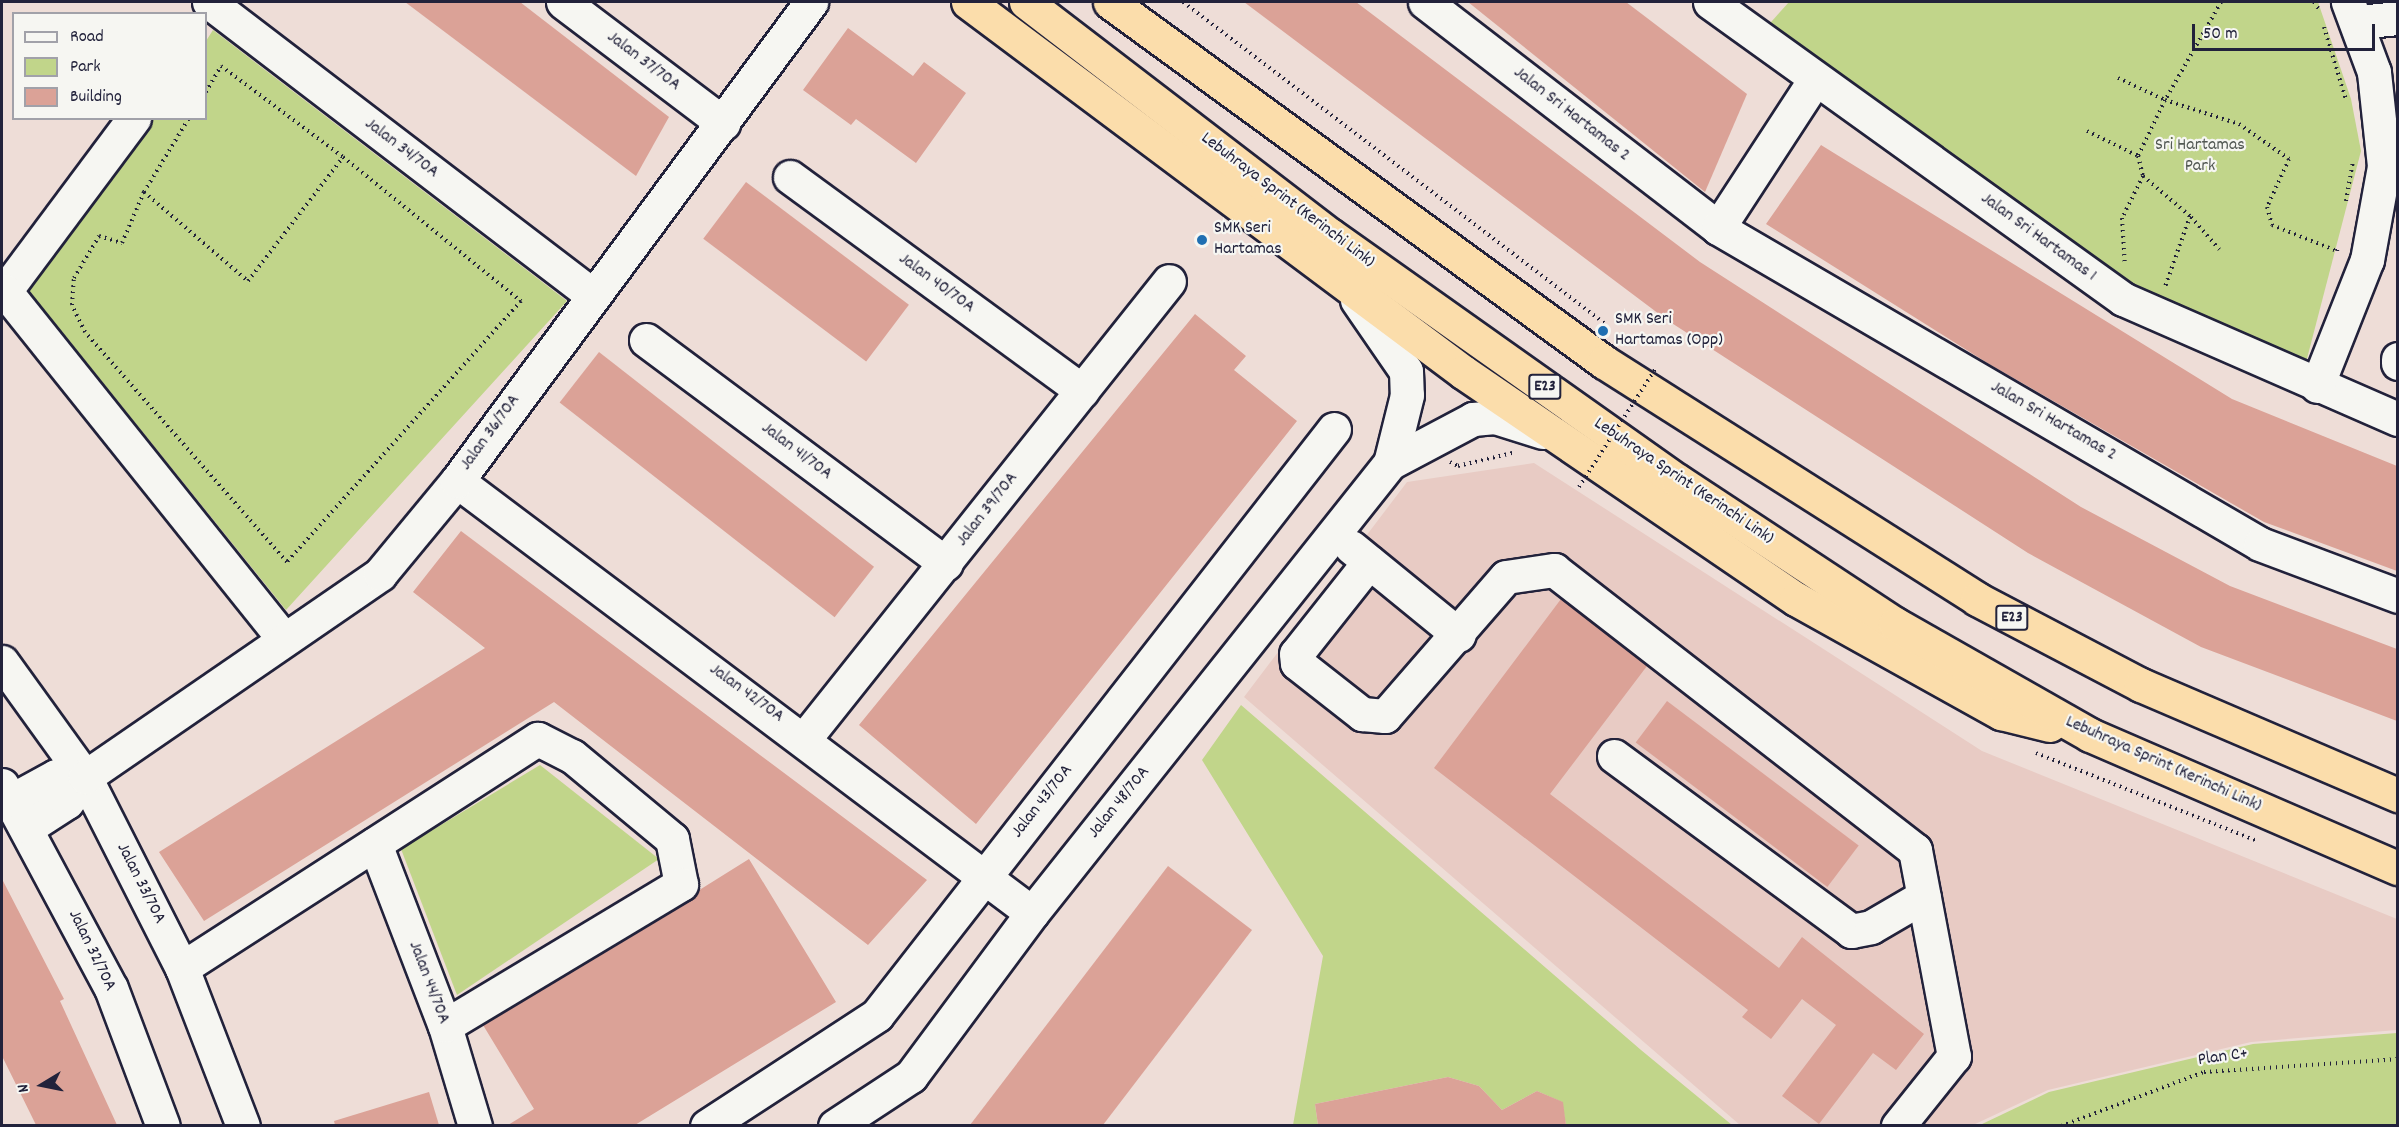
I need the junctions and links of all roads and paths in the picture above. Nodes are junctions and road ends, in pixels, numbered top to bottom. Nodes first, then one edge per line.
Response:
1 (563, 2) edge
2 (811, 2) edge
3 (968, 2) edge
4 (1026, 2) edge
5 (1110, 2) edge
6 (1140, 2) edge
7 (1183, 2) edge
8 (1425, 2) edge
9 (1710, 2) edge
10 (2221, 2) edge
11 (2314, 2) edge
12 (211, 11) edge
13 (2353, 12) edge
14 (2397, 18) edge
15 (2386, 71) edge
16 (2118, 78) dead end
17 (1815, 79) junction
18 (207, 90) edge
19 (2165, 100) junction
20 (2347, 106) dead end
21 (133, 120) edge
22 (188, 120) edge
23 (723, 123) junction
24 (2087, 131) dead end
25 (2355, 149) dead end
26 (2138, 156) junction
27 (343, 157) junction
28 (2143, 176) junction
29 (790, 177) dead end
30 (144, 192) junction
31 (2345, 206) dead end
32 (2190, 216) junction
33 (1718, 228) junction
34 (2339, 239) dead end
35 (2219, 249) dead end
36 (1472, 265) junction
37 (2125, 270) dead end
38 (1169, 281) dead end
39 (1342, 282) junction
40 (2162, 295) dead end
41 (594, 296) junction
42 (1618, 334) dead end
43 (646, 340) dead end
44 (2397, 359) edge
45 (2397, 363) edge
46 (1656, 368) dead end
47 (2317, 386) junction
48 (1082, 391) junction
49 (2397, 419) edge
50 (1334, 429) dead end
51 (1560, 438) junction
52 (1390, 463) junction
53 (457, 481) junction
54 (1579, 487) dead end
55 (1334, 534) junction
56 (1369, 562) junction
57 (946, 564) junction
58 (2397, 596) edge
59 (1460, 635) junction
60 (284, 639) junction
61 (2, 662) edge
62 (2090, 735) junction
63 (805, 738) junction
64 (1614, 756) dead end
65 (85, 777) junction
66 (2397, 795) edge
67 (14, 804) edge
68 (375, 844) junction
69 (2397, 868) edge
70 (985, 876) junction
71 (1924, 896) junction
72 (1032, 913) junction
73 (182, 968) junction
74 (445, 1026) junction
75 (2397, 1059) edge
76 (163, 1125) edge
77 (243, 1125) edge
78 (475, 1125) edge
79 (706, 1125) edge
80 (834, 1125) edge
81 (1898, 1125) edge
82 (2061, 1125) edge

1 - 23 street, Jalan 37/70A
2 - 23 street, Jalan 36/70A
3 - 39 highway
4 - 62 highway, Lebuhraya Sprint (Kerinchi Link) / E23
5 - 36 highway, E23
6 - 36 highway
7 - 42 path
8 - 33 street, Jalan Sri Hartamas 2
9 - 17 street, Jalan Sri Hartamas 1
10 - 19 path
11 - 20 path
12 - 41 street, Jalan 34/70A
13 - 14 street
13 - 15 street
15 - 47 street
16 - 19 path
17 - 33 street
17 - 47 street, Jalan Sri Hartamas 1
18 - 27 path
19 - 26 path
19 - 34 path
21 - 60 street
22 - 30 path
23 - 41 street, Jalan 36/70A
24 - 26 path
25 - 31 path
26 - 28 path
27 - 30 path
27 - 30 path
28 - 32 path
28 - 37 path
29 - 48 street, Jalan 40/70A
32 - 35 path
32 - 40 path
33 - 58 street, Jalan Sri Hartamas 2
36 - 66 highway, E23
38 - 48 street, Jalan 39/70A
39 - 51 highway
39 - 52 street, Jalan 48/70A
41 - 53 street, Jalan 36/70A
43 - 57 street, Jalan 41/70A
44 - 45 street
46 - 54 path, bridge
47 - 49 street, Jalan Sri Hartamas 1
48 - 57 street, Jalan 39/70A
50 - 70 street, Jalan 43/70A
51 - 52 street, Jalan 48/70A
51 - 62 highway
52 - 55 street, Jalan 48/70A
53 - 60 street, Jalan 36/70A
53 - 63 street, Jalan 42/70A
55 - 56 street
55 - 72 street, Jalan 48/70A
56 - 59 street
56 - 59 street
57 - 63 street, Jalan 39/70A
59 - 71 street
60 - 65 street, Jalan 36/70A
61 - 65 street, Jalan 33/70A
62 - 69 highway, Lebuhraya Sprint (Kerinchi Link) / E23
63 - 70 street, Jalan 42/70A
64 - 71 street
65 - 67 street, Jalan 36/70A
65 - 73 street, Jalan 33/70A
67 - 76 street, Jalan 32/70A
68 - 73 street
68 - 74 street, Jalan 44/70A
68 - 74 street
70 - 72 street, Jalan 42/70A
70 - 79 street, Jalan 43/70A
71 - 81 street
72 - 80 street, Jalan 48/70A
73 - 77 street, Jalan 33/70A
74 - 78 street, Jalan 44/70A
75 - 82 path, Plan C+

